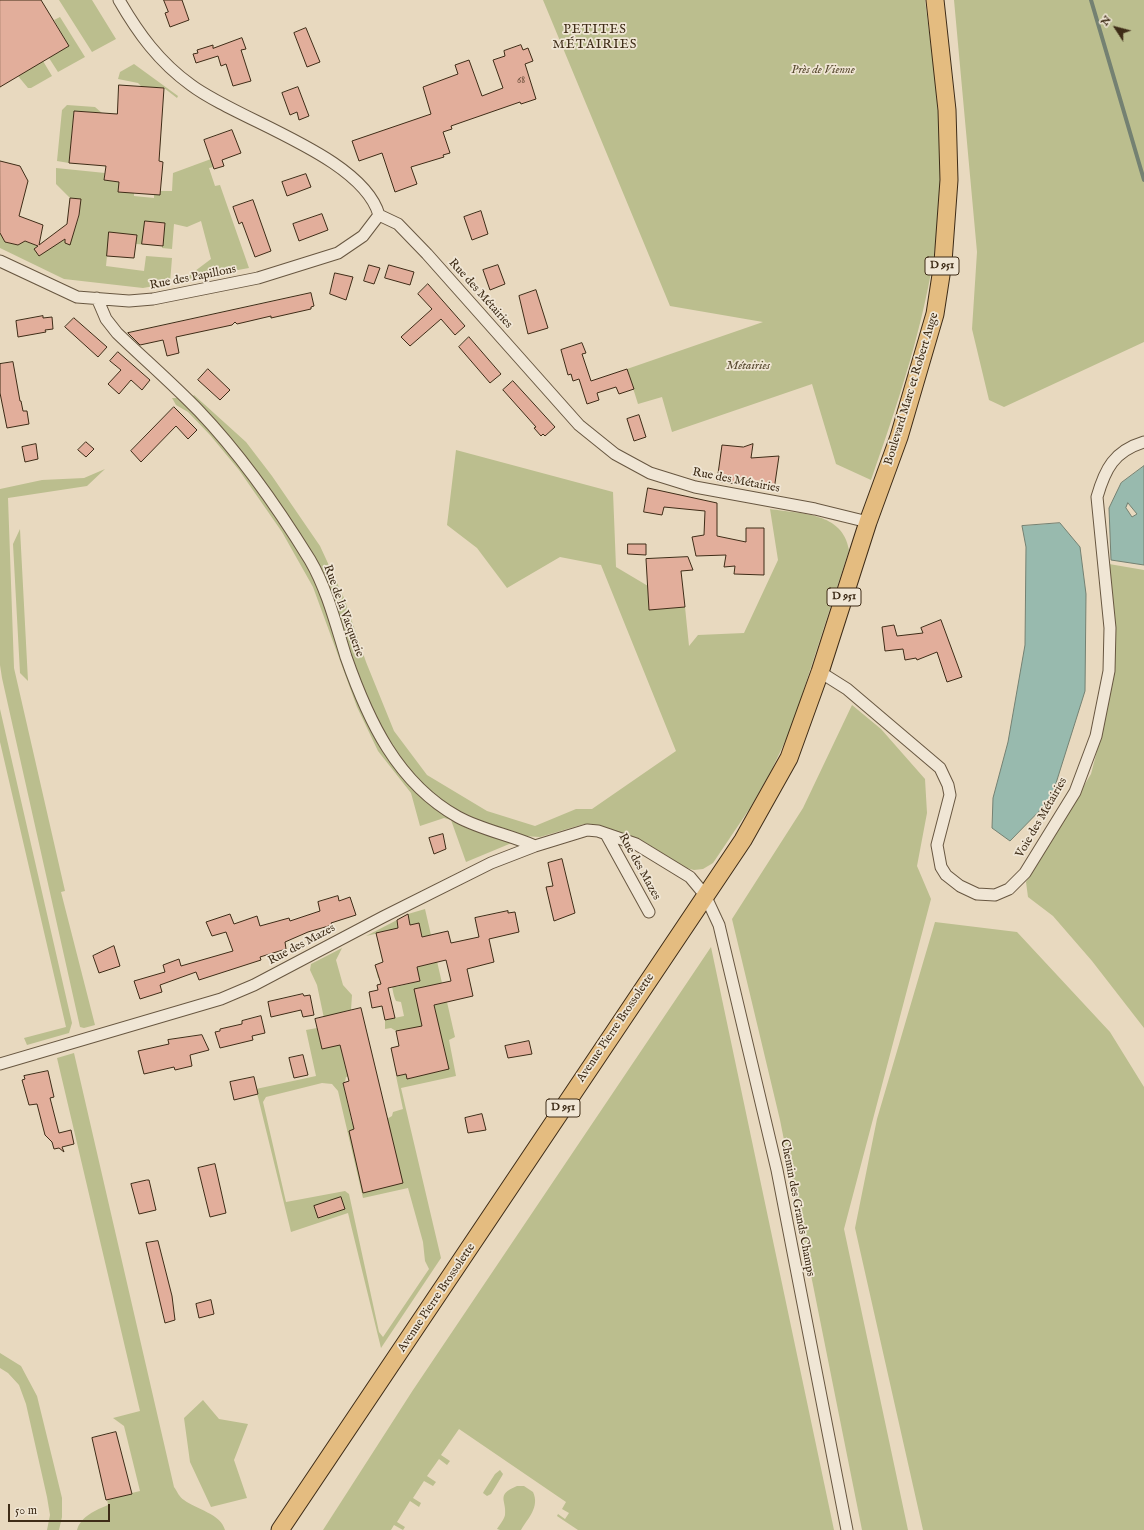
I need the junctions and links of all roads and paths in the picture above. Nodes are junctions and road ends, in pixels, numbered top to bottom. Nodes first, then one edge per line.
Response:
1 (118, 0) edge
2 (935, 0) edge
3 (379, 215) junction
4 (0, 261) edge
5 (97, 298) junction
6 (1144, 442) edge
7 (868, 522) junction
8 (820, 672) junction
9 (606, 834) junction
10 (535, 846) junction
11 (705, 895) junction
12 (649, 912) dead end
13 (0, 1064) edge
14 (280, 1530) edge
15 (847, 1530) edge

1 - 3 street
2 - 7 main road, Boulevard Marc et Robert Auge / D 951
3 - 5 street, Rue des Papillons
3 - 7 street, Rue des Métairies
4 - 5 street, Rue des Papillons
5 - 10 street, Rue de la Vacquerie
6 - 8 street, Voie des Métairies
7 - 8 main road, Boulevard Marc et Robert Auge / D 951
8 - 11 main road, Avenue Pierre Brossolette / D 951
9 - 10 street, Rue des Mazes
9 - 11 street, Rue des Mazes
9 - 12 street, Rue des Mazes
10 - 13 street, Rue des Mazes
11 - 14 main road, Avenue Pierre Brossolette / D 951
11 - 15 street, Chemin des Grands Champs

